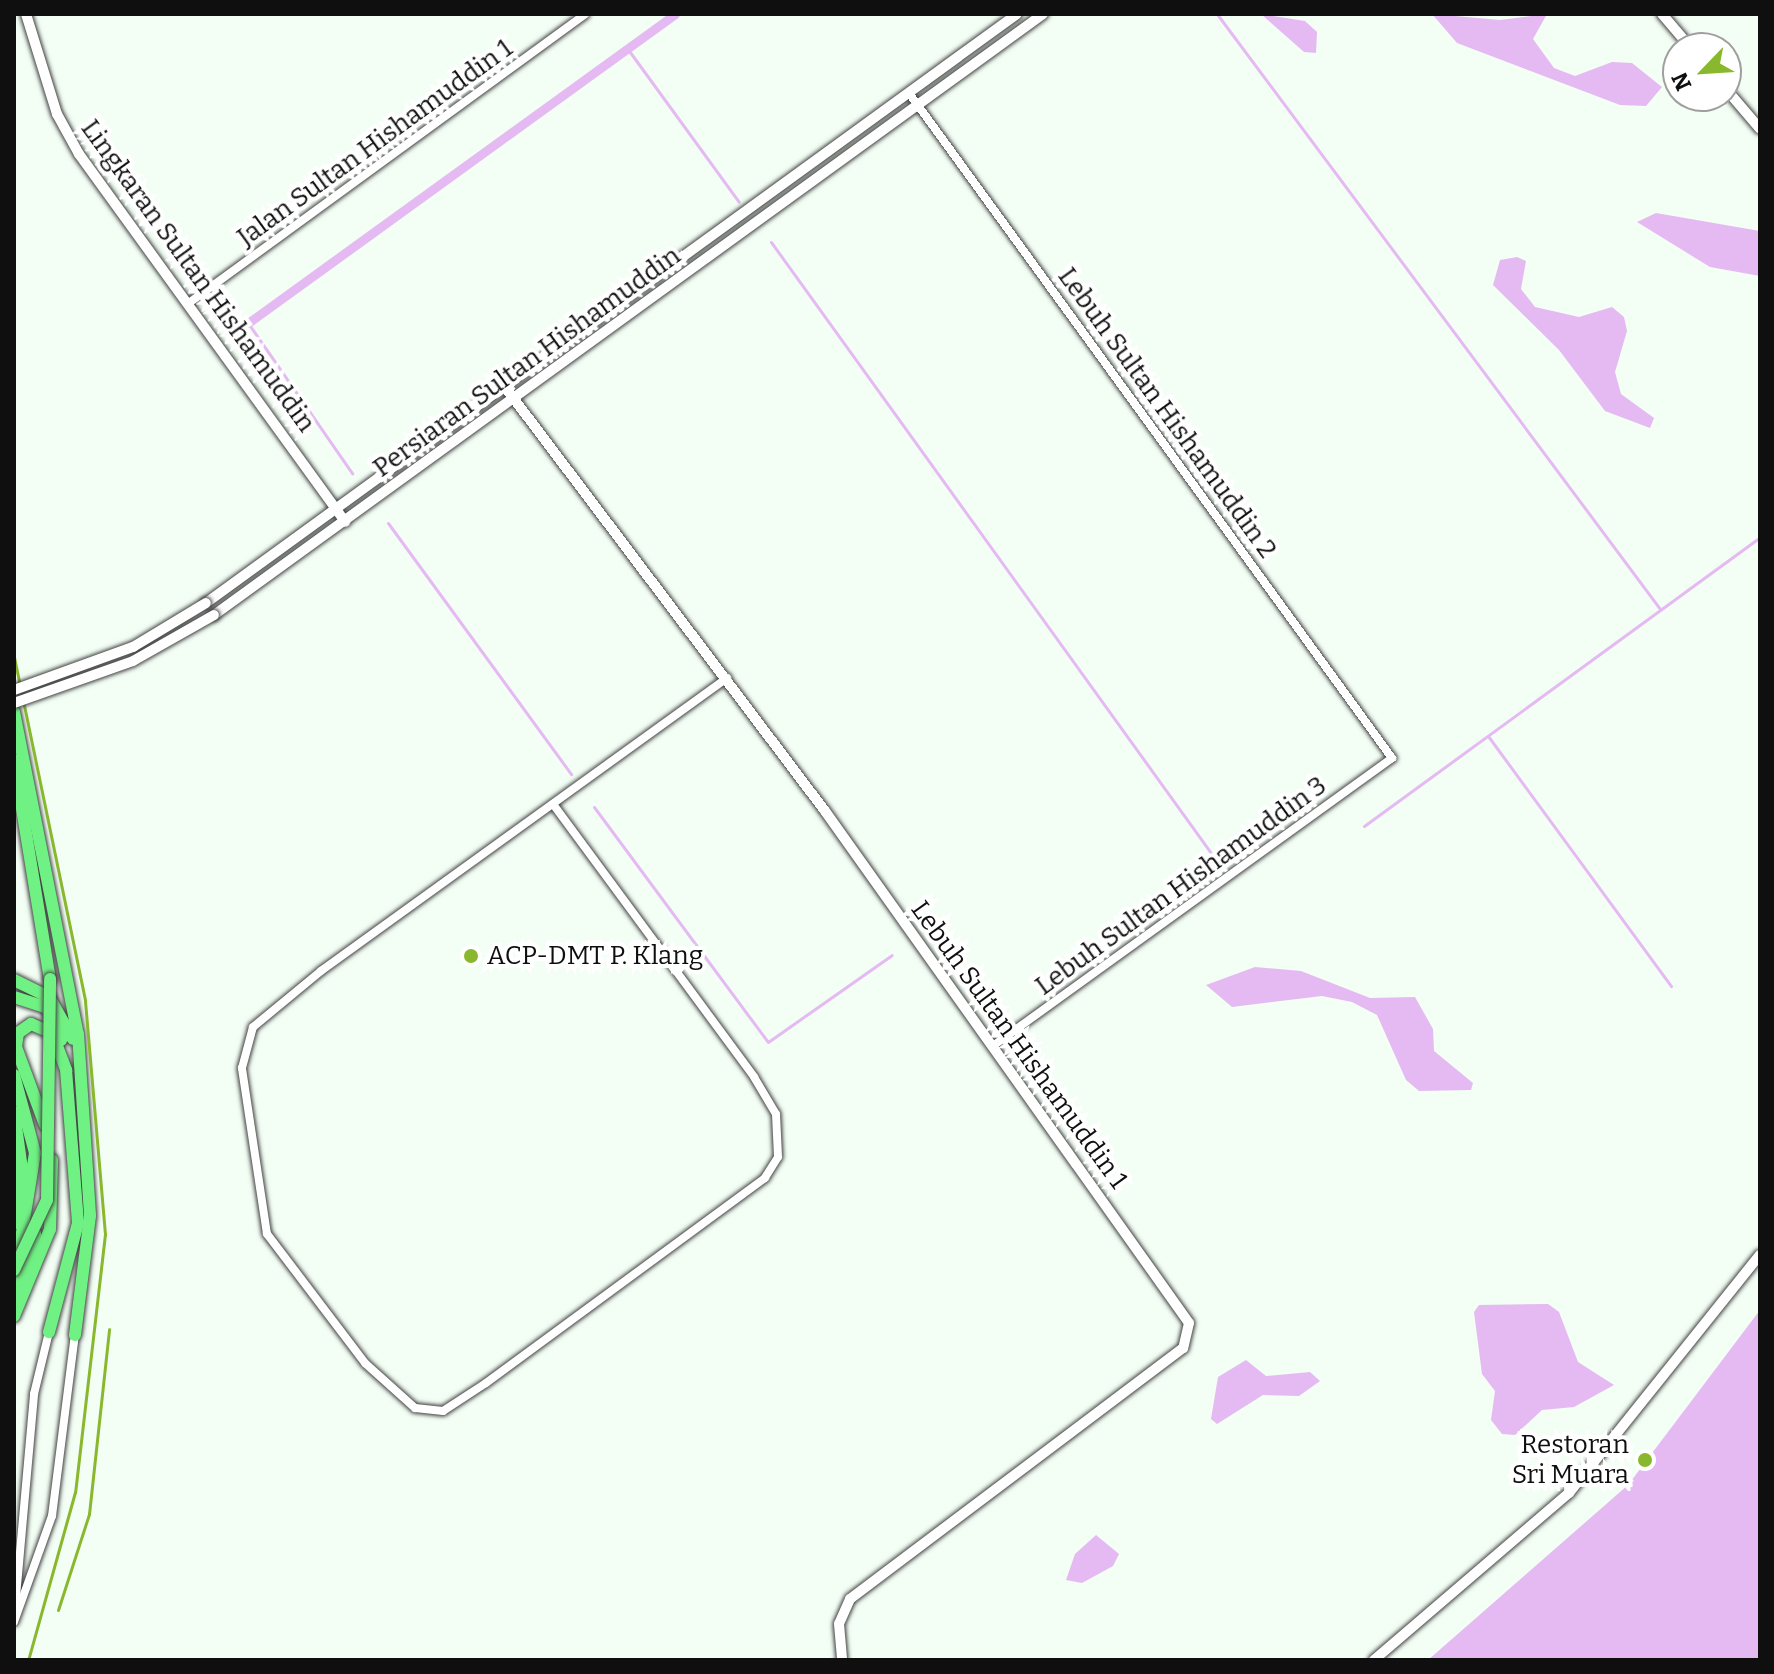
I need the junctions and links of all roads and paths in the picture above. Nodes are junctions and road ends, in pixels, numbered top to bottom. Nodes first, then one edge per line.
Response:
1 (26, 14) edge
2 (585, 14) edge
3 (1017, 14) edge
4 (1043, 14) edge
5 (1662, 14) edge
6 (1677, 32) edge
7 (909, 93) junction
8 (917, 106) junction
9 (1742, 108) edge
10 (1760, 129) edge
11 (189, 303) junction
12 (505, 387) junction
13 (514, 399) junction
14 (337, 509) junction
15 (345, 522) junction
16 (727, 678) junction
17 (14, 690) edge
18 (14, 703) edge
19 (14, 712) edge
20 (1392, 758) joint
21 (14, 760) edge
22 (553, 804) junction
23 (14, 980) edge
24 (14, 997) edge
25 (993, 1046) junction
26 (80, 1065) junction
27 (66, 1070) junction
28 (14, 1075) edge
29 (14, 1112) edge
30 (51, 1149) junction
31 (28, 1169) junction
32 (14, 1223) edge
33 (1760, 1255) edge
34 (14, 1269) edge
35 (14, 1293) edge
36 (15, 1314) edge
37 (49, 1332) joint
38 (75, 1335) joint
39 (14, 1622) edge
40 (842, 1660) edge
41 (1374, 1660) edge

1 - 11 street, Lingkaran Sultan Hishamuddin
2 - 11 street, Jalan Sultan Hishamuddin 1
3 - 7 street, Persiaran Sultan Hishamuddin
4 - 8 street, Persiaran Sultan Hishamuddin
5 - 6 street
7 - 8 street, Lebuh Sultan Hishamuddin 2
7 - 12 street, Persiaran Sultan Hishamuddin
8 - 13 street, Persiaran Sultan Hishamuddin
8 - 20 street, Lebuh Sultan Hishamuddin 2
9 - 10 street
11 - 14 street, Lingkaran Sultan Hishamuddin
12 - 13 street, Lebuh Sultan Hishamuddin 1
12 - 14 street, Persiaran Sultan Hishamuddin
13 - 15 street, Persiaran Sultan Hishamuddin
13 - 16 street, Lebuh Sultan Hishamuddin 1
14 - 15 street, Lingkaran Sultan Hishamuddin
14 - 17 street, Persiaran Sultan Hishamuddin, bridge
15 - 18 street, Persiaran Sultan Hishamuddin, bridge
16 - 22 street
16 - 25 street, Lebuh Sultan Hishamuddin 1
19 - 26 main road
20 - 25 street, Lebuh Sultan Hishamuddin 3
21 - 30 main road, bridge
22 - 22 street
23 - 26 main road
24 - 27 main road
25 - 40 street, Lebuh Sultan Hishamuddin 1
26 - 38 main road
27 - 35 main road
27 - 37 main road
28 - 31 main road
29 - 31 main road
30 - 34 main road, bridge
30 - 36 main road, bridge
31 - 32 main road
31 - 34 main road
33 - 41 street
37 - 39 street
38 - 39 street

